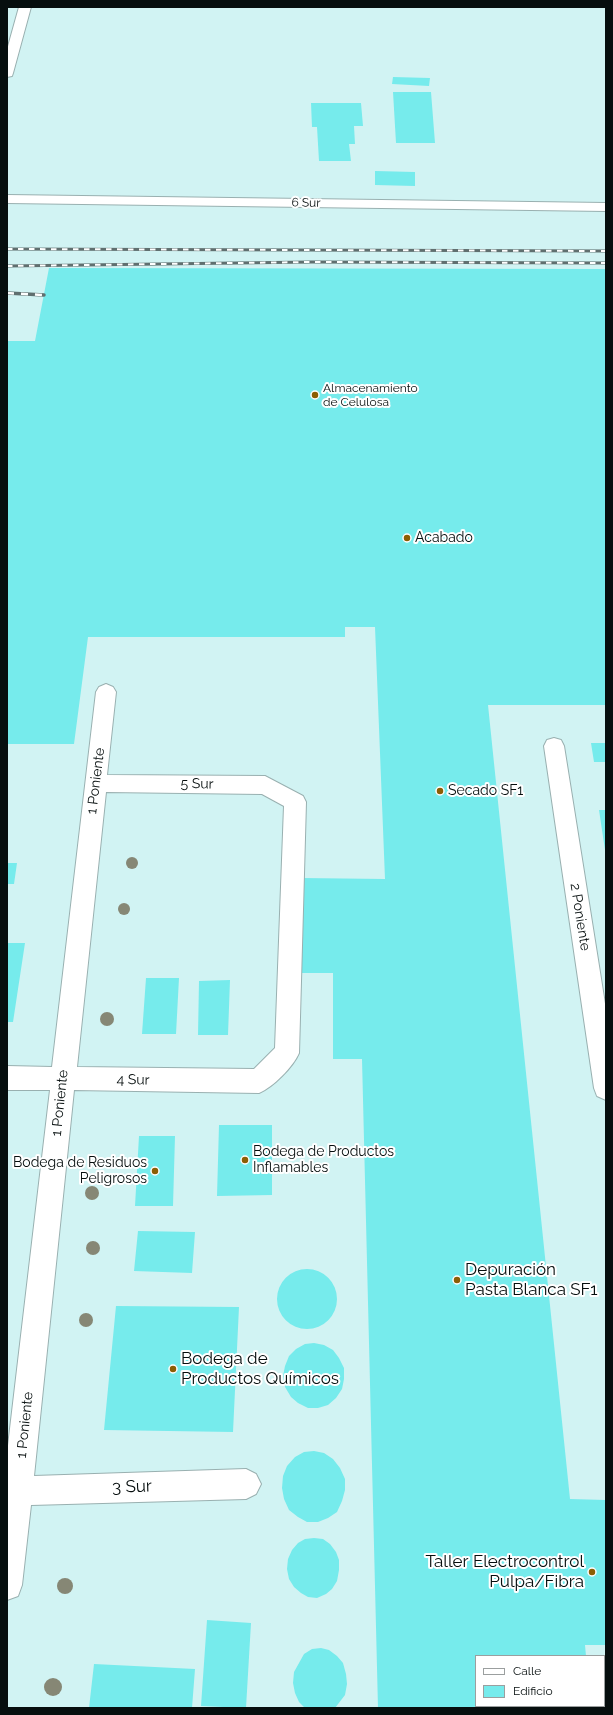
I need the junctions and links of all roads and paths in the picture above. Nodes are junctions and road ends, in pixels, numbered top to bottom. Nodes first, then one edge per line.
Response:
1 (25, 7) edge
2 (7, 73) edge
3 (7, 199) edge
4 (606, 207) edge
5 (106, 692) dead end
6 (554, 746) dead end
7 (95, 783) junction
8 (7, 1078) edge
9 (63, 1079) junction
10 (258, 1081) joint
11 (606, 1088) edge
12 (246, 1484) dead end
13 (17, 1491) junction
14 (7, 1585) edge

1 - 2 lane
3 - 4 lane, 6 Sur
5 - 7 lane, 1 Poniente
6 - 11 lane, 2 Poniente
7 - 9 lane, 1 Poniente
7 - 10 lane, 5 Sur
8 - 9 lane, 4 Sur
9 - 10 lane, 4 Sur
9 - 13 lane, 1 Poniente
12 - 13 lane, 3 Sur
13 - 14 lane, 1 Poniente

